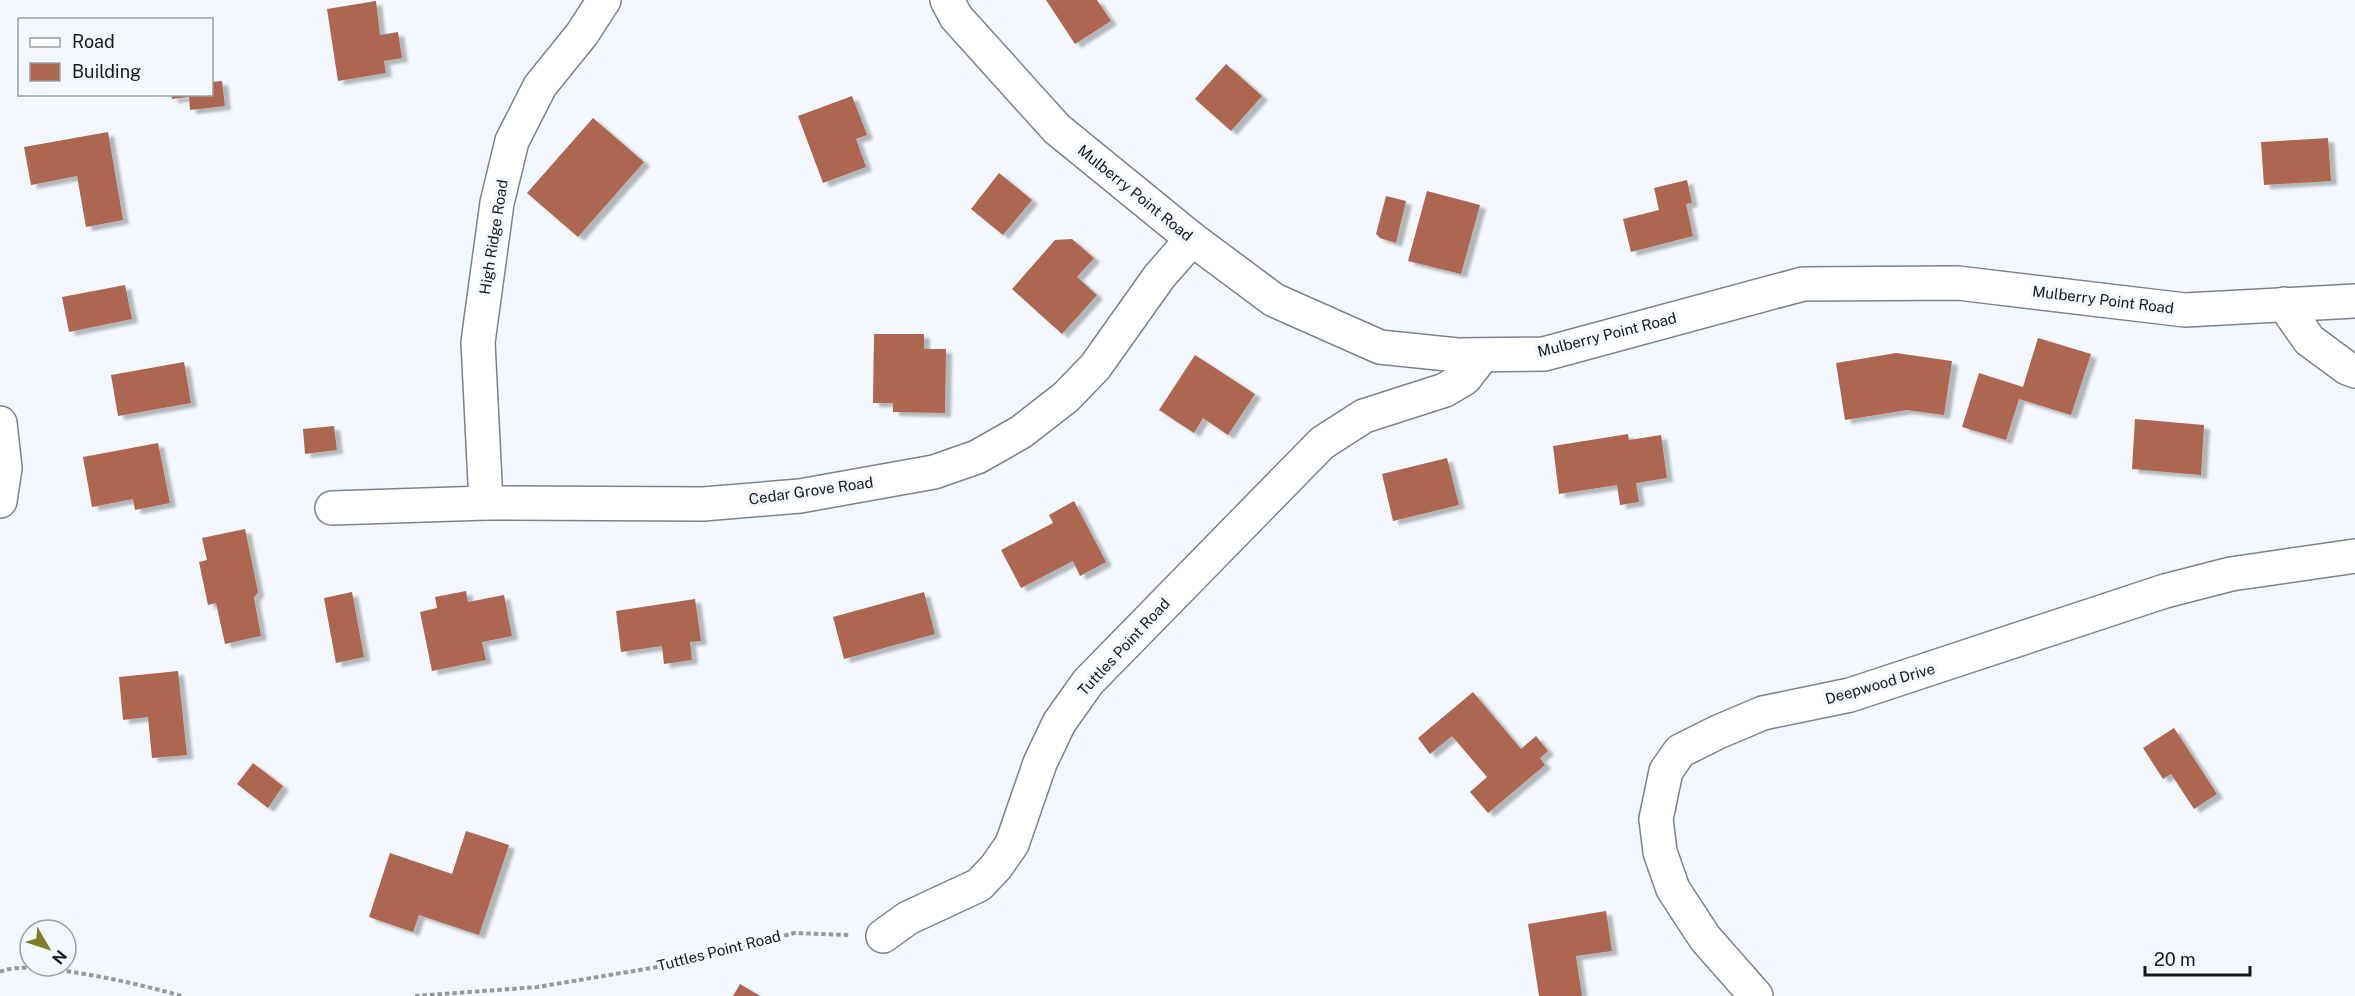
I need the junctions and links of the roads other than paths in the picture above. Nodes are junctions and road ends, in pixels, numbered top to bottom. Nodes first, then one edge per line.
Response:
1 (604, 0) edge
2 (947, 0) edge
3 (1191, 239) junction
4 (2355, 301) edge
5 (2284, 304) junction
6 (1482, 356) junction
7 (2355, 371) edge
8 (0, 423) edge
9 (0, 501) edge
10 (486, 503) junction
11 (332, 508) dead end
12 (2355, 556) edge
13 (883, 936) road end
14 (1756, 996) edge

1 - 10 street, High Ridge Road
2 - 3 street, Mulberry Point Road
3 - 6 street, Mulberry Point Road
3 - 10 street, Cedar Grove Road
4 - 5 street, Mulberry Point Road
5 - 6 street, Mulberry Point Road
5 - 7 street
6 - 13 street, Tuttles Point Road
8 - 9 street
10 - 11 street, Cedar Grove Road
12 - 14 street, Deepwood Drive

